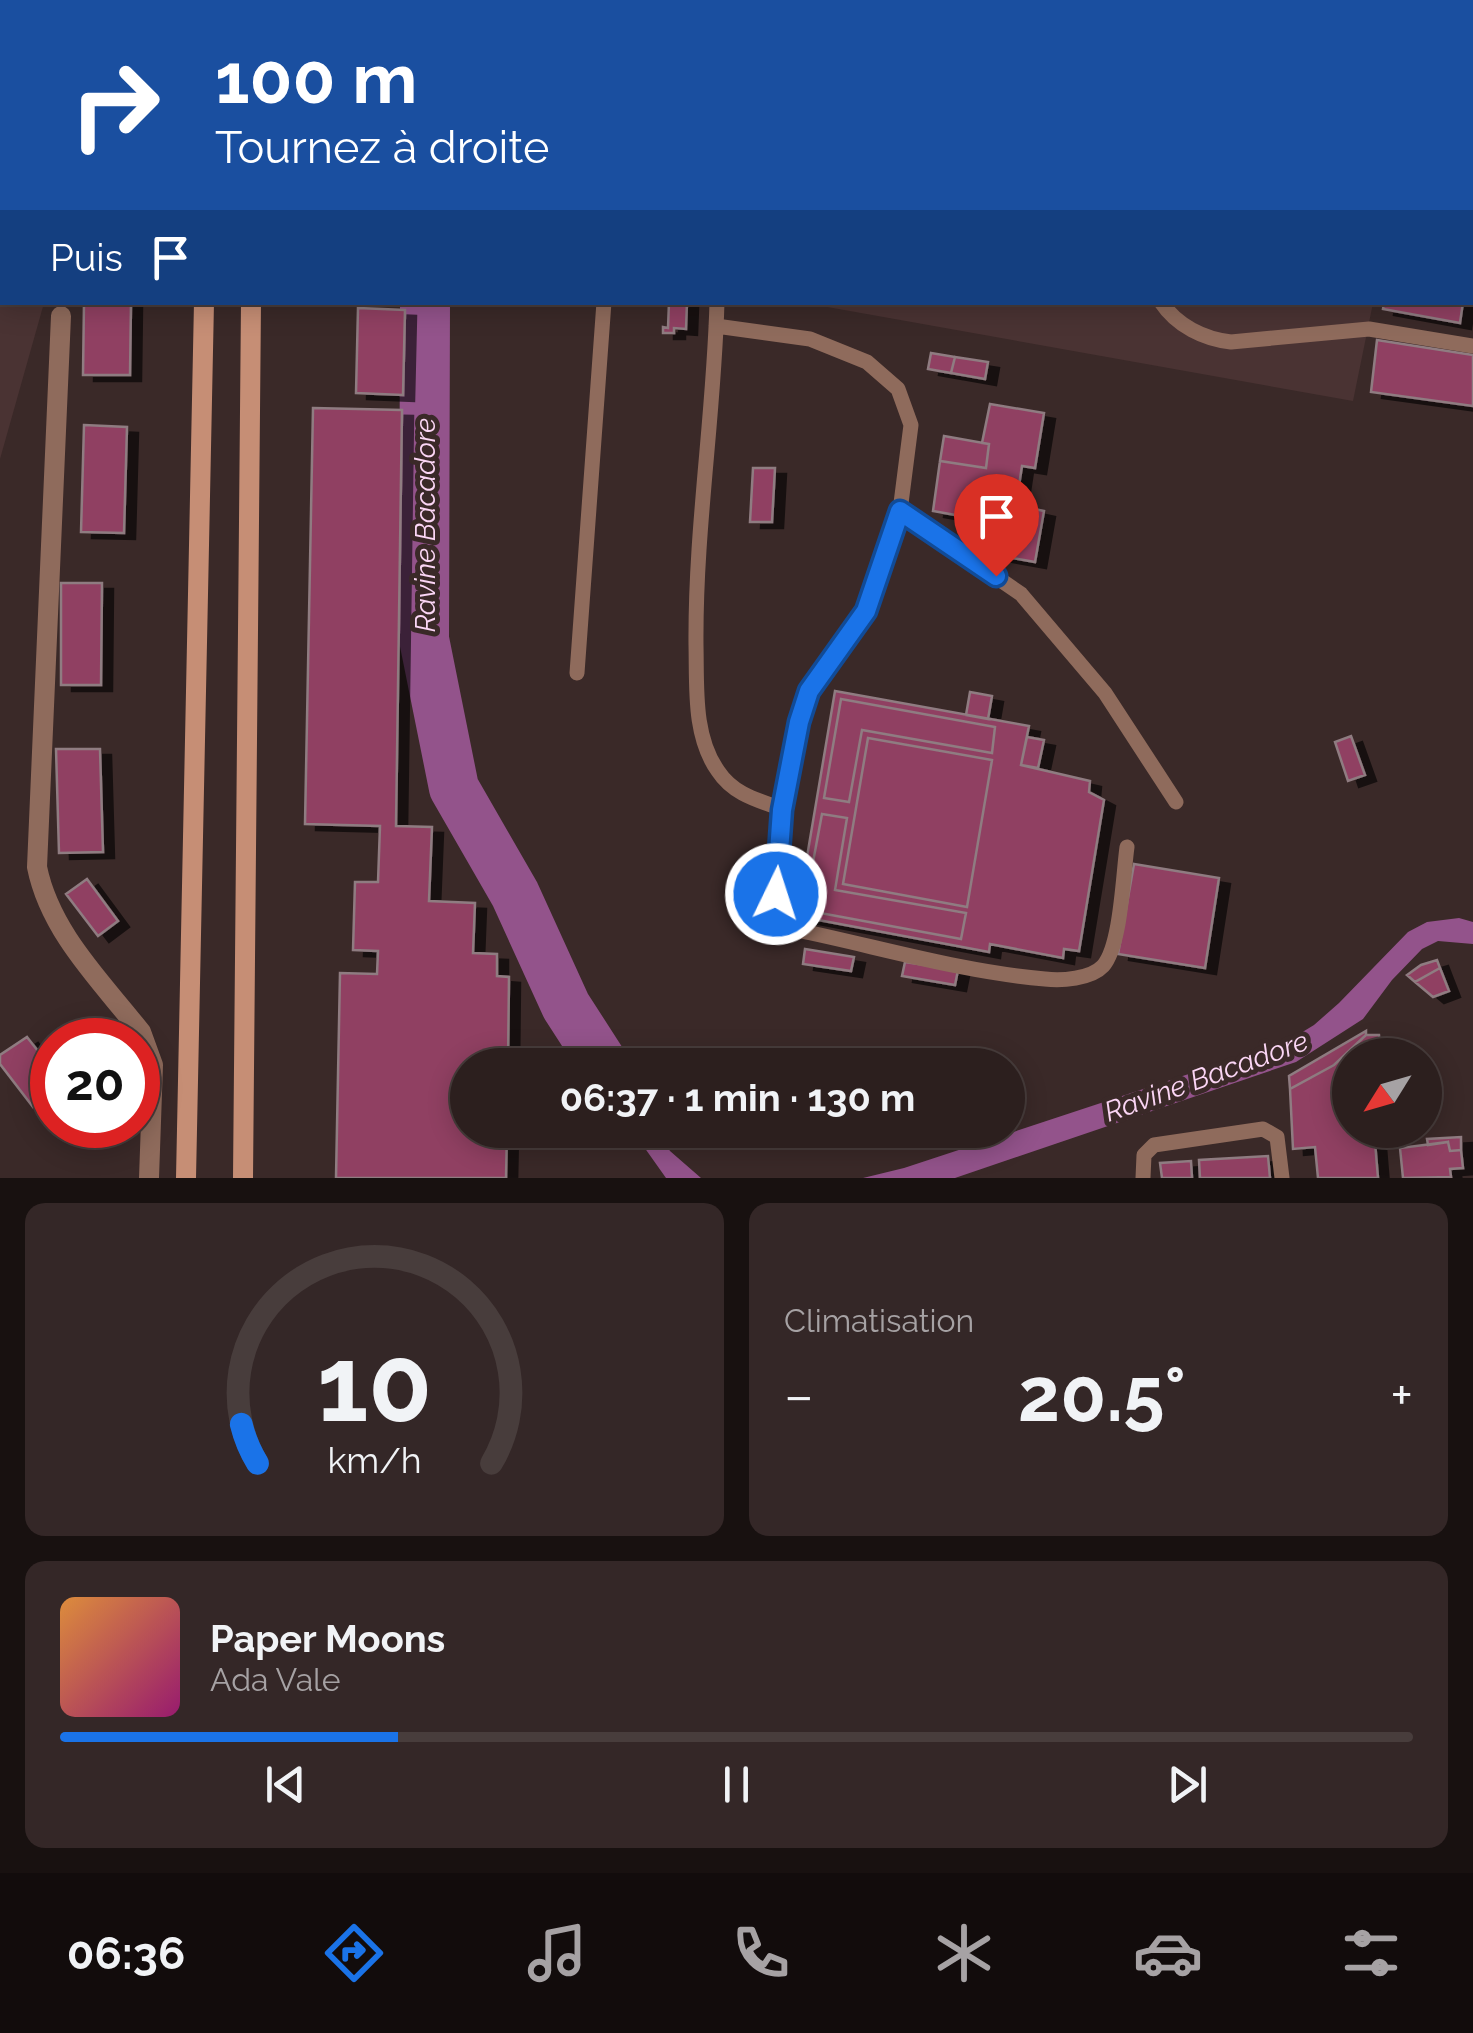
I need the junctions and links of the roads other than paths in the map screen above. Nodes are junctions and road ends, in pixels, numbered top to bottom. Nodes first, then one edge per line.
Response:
1 (204, 305) edge
2 (251, 305) edge
3 (604, 305) edge
4 (716, 305) edge
5 (1164, 305) edge
6 (61, 316) dead end
7 (716, 326) junction
8 (1473, 346) edge
9 (900, 511) junction
10 (577, 673) dead end
11 (1176, 802) dead end
12 (782, 810) junction
13 (1127, 847) dead end
14 (150, 1178) edge
15 (186, 1178) edge
16 (243, 1178) edge
17 (1143, 1178) edge
18 (1282, 1178) edge

1 - 15 main road
2 - 16 main road
3 - 10 lane
4 - 7 lane
5 - 8 lane
6 - 14 street
7 - 9 lane
7 - 12 lane
9 - 11 lane
9 - 12 lane
12 - 13 lane
17 - 18 lane

